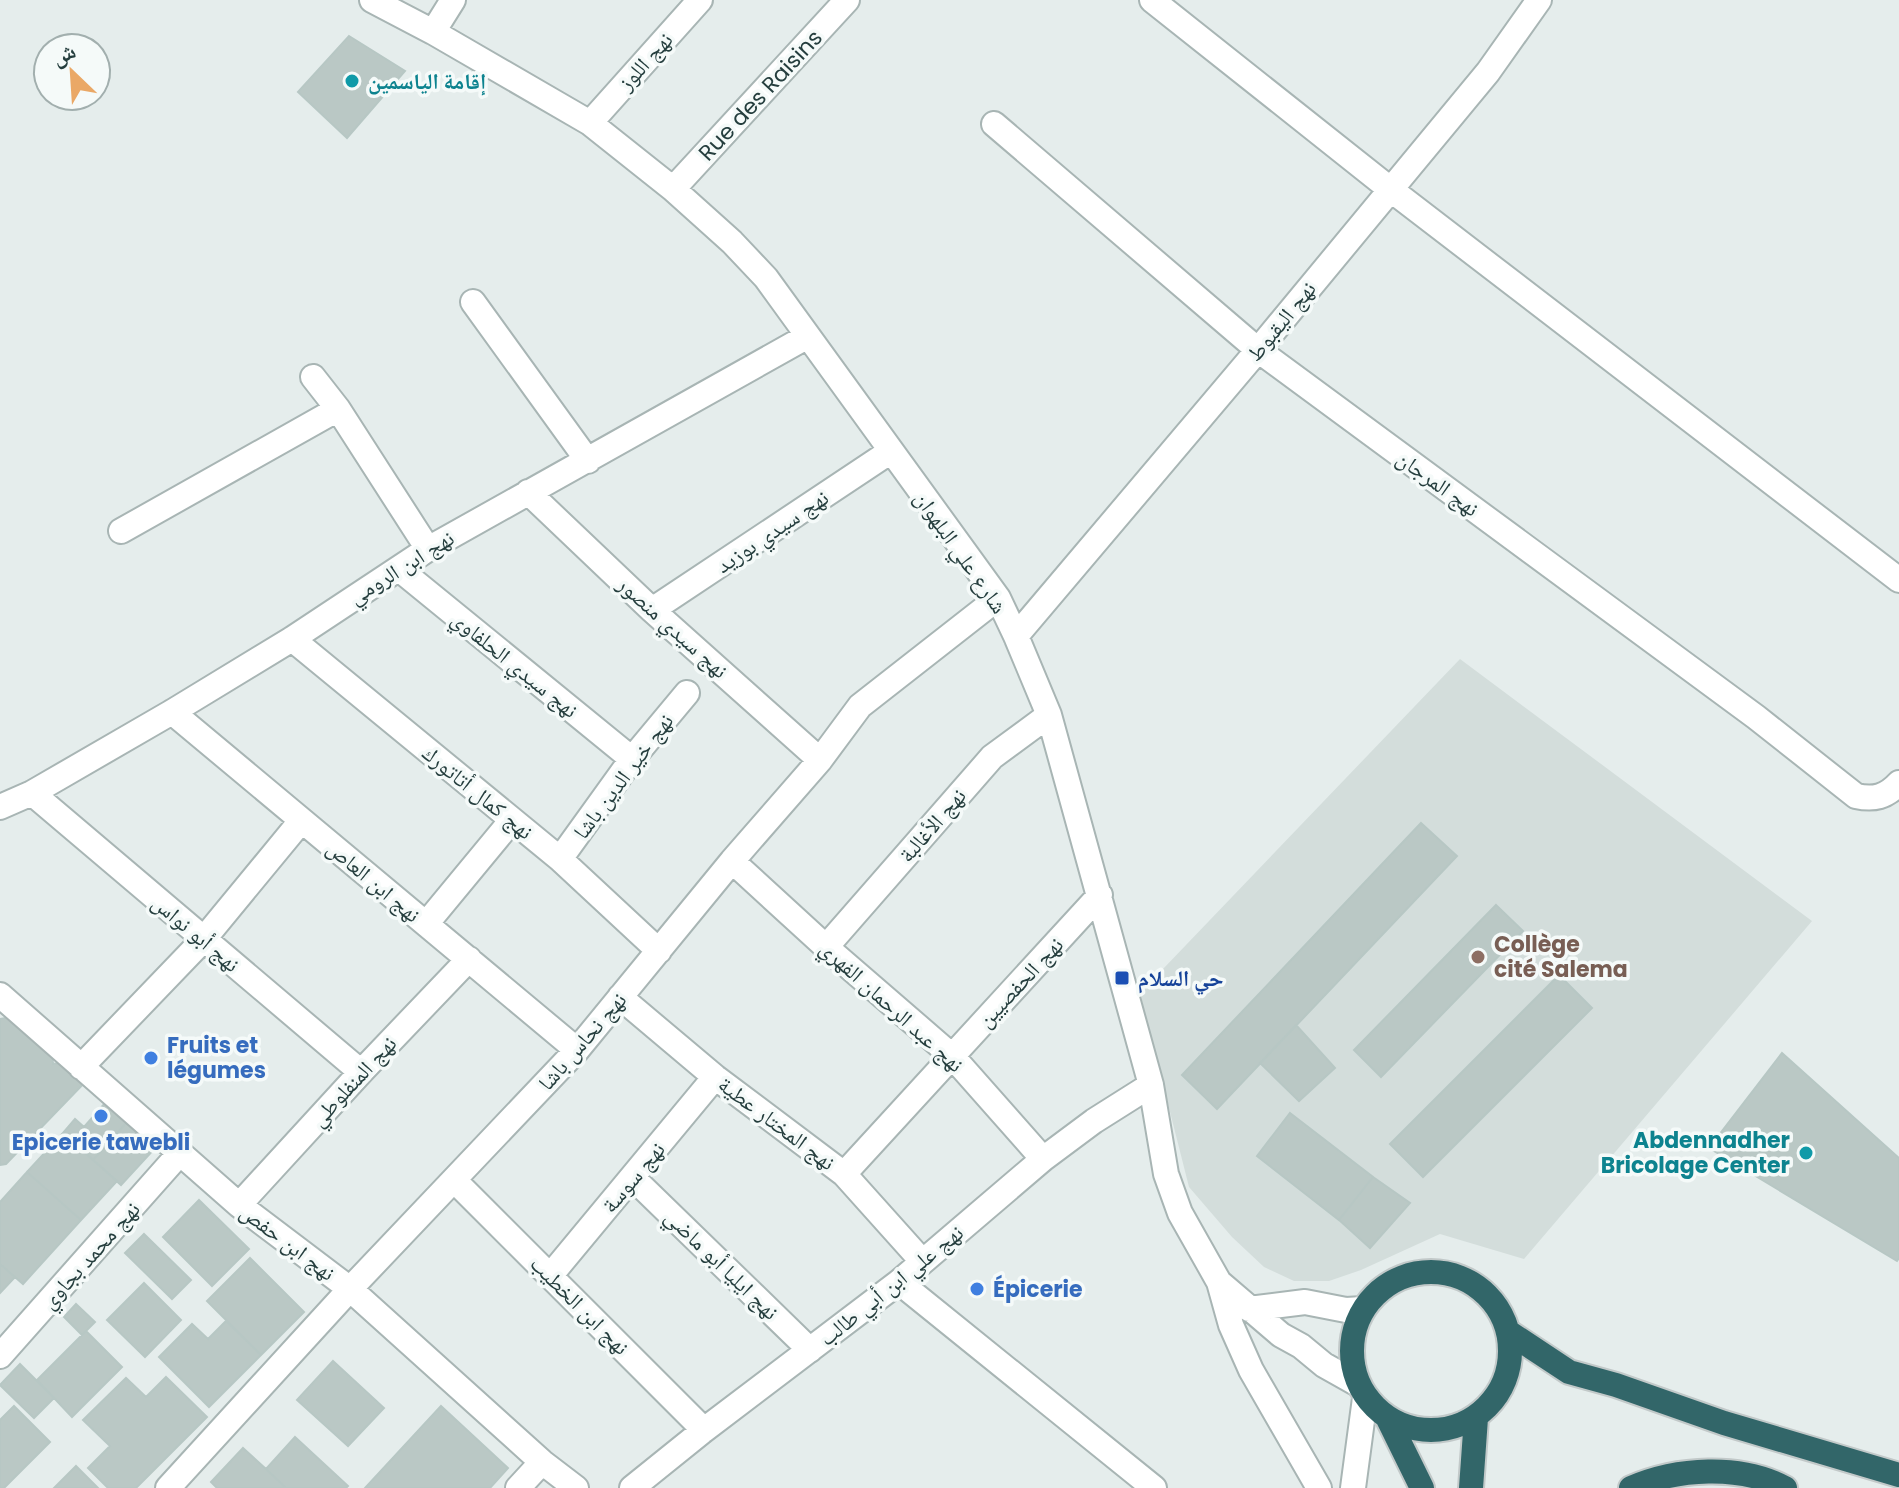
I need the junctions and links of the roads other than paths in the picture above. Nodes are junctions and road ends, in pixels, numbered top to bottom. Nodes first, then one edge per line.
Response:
1 (372, 0) edge
2 (453, 0) edge
3 (700, 0) edge
4 (847, 0) edge
5 (1152, 0) edge
6 (1539, 0) edge
7 (433, 32) junction
8 (590, 123) junction
9 (994, 124) dead end
10 (673, 189) junction
11 (1390, 189) junction
12 (473, 302) dead end
13 (808, 336) junction
14 (1258, 350) junction
15 (313, 377) dead end
16 (338, 409) junction
17 (891, 451) junction
18 (588, 461) junction
19 (528, 492) junction
20 (121, 531) dead end
21 (428, 549) junction
22 (399, 569) junction
23 (1899, 580) edge
24 (998, 598) junction
25 (652, 610) junction
26 (1016, 636) junction
27 (292, 639) junction
28 (687, 693) dead end
29 (172, 712) junction
30 (1049, 715) junction
31 (632, 759) junction
32 (820, 760) junction
33 (1899, 783) edge
34 (32, 793) junction
35 (0, 807) edge
36 (512, 820) junction
37 (301, 821) junction
38 (560, 859) junction
39 (732, 861) junction
40 (1100, 895) junction
41 (426, 924) junction
42 (203, 940) junction
43 (826, 947) junction
44 (659, 951) junction
45 (469, 959) junction
46 (0, 995) edge
47 (620, 997) junction
48 (577, 1050) junction
49 (952, 1056) junction
50 (81, 1067) junction
51 (361, 1072) junction
52 (715, 1077) junction
53 (1151, 1085) junction
54 (180, 1153) junction
55 (1043, 1159) junction
56 (844, 1174) junction
57 (633, 1178) junction
58 (455, 1181) junction
59 (239, 1205) junction
60 (922, 1261) junction
61 (550, 1276) junction
62 (899, 1282) junction
63 (1219, 1282) junction
64 (350, 1289) junction
65 (1249, 1309) junction
66 (1363, 1309) junction
67 (1510, 1333) junction
68 (810, 1350) junction
69 (0, 1356) edge
70 (1361, 1391) junction
71 (1476, 1418) junction
72 (1388, 1419) junction
73 (704, 1430) junction
74 (542, 1462) junction
75 (1866, 1464) junction
76 (1899, 1464) edge
77 (1899, 1475) edge
78 (168, 1488) edge
79 (518, 1488) edge
80 (576, 1488) edge
81 (632, 1488) edge
82 (1154, 1488) edge
83 (1319, 1488) edge
84 (1353, 1488) edge
85 (1422, 1488) edge
86 (1471, 1488) edge
87 (1631, 1488) edge
88 (1785, 1488) edge

1 - 7 street, شارع علي البلهوان
2 - 7 street
3 - 8 street, نهج اللوز
4 - 10 street, Rue des Raisins
5 - 11 street
6 - 11 street, نهج اليقبوط
7 - 8 street, شارع علي البلهوان
8 - 10 street, شارع علي البلهوان
9 - 14 street, نهج المرجان
10 - 13 street, شارع علي البلهوان
11 - 14 street, نهج اليقبوط
11 - 23 street
12 - 18 street
13 - 17 street, شارع علي البلهوان
13 - 18 street, نهج ابن الرومي
14 - 26 street, نهج اليقبوط
14 - 33 street, نهج المرجان
15 - 16 street
16 - 20 street
16 - 21 street
17 - 24 street, شارع علي البلهوان
17 - 25 street, نهج سيدي بوزيد
18 - 19 street, نهج ابن الرومي
19 - 21 street, نهج ابن الرومي
19 - 25 street, نهج سيدي منصور
21 - 22 street, نهج ابن الرومي
22 - 27 street, نهج ابن الرومي
22 - 31 street, نهج سيدي الحلفاوي
24 - 26 street, شارع علي البلهوان
24 - 32 street, نهج نحاس باشا
25 - 32 street, نهج سيدي منصور
26 - 30 street, شارع علي البلهوان
27 - 29 street, نهج ابن الرومي
27 - 36 street, نهج كمال أتاتورك
28 - 31 street, نهج خير الدين باشا
29 - 34 street, نهج ابن الرومي
29 - 37 street, نهج ابن العاص
30 - 40 street, شارع علي البلهوان
30 - 43 street, نهج الأغالبة
31 - 38 street, نهج خير الدين باشا
32 - 39 street, نهج نحاس باشا
34 - 35 street, نهج ابن الرومي
34 - 42 street, نهج أبو نواس
36 - 38 street, نهج كمال أتاتورك
36 - 41 street
37 - 41 street, نهج ابن العاص
37 - 42 street
38 - 44 street, نهج كمال أتاتورك
39 - 43 street, نهج عبد الرحمان الفهري
39 - 44 street, نهج نحاس باشا
40 - 49 street, نهج الحفصيين
40 - 53 street, شارع علي البلهوان
41 - 45 street, نهج ابن العاص
42 - 50 street
42 - 51 street, نهج أبو نواس
43 - 49 street, نهج عبد الرحمان الفهري
44 - 47 street, نهج نحاس باشا
45 - 48 street, نهج ابن العاص
45 - 51 street, نهج المنفلوطي
46 - 50 street, نهج ابن حفص
47 - 48 street, نهج نحاس باشا
47 - 52 street, نهج المختار عطية
48 - 58 street, نهج نحاس باشا
49 - 55 street, نهج عبد الرحمان الفهري
49 - 56 street, نهج الحفصيين
50 - 54 street, نهج ابن حفص
51 - 59 street, نهج المنفلوطي
52 - 56 street, نهج المختار عطية
52 - 57 street, نهج سوسة
53 - 55 street, نهج علي ابن أبي طالب
53 - 63 street, شارع علي البلهوان
54 - 59 street, نهج ابن حفص
54 - 69 street, نهج محمد بجاوي
55 - 60 street, نهج علي ابن أبي طالب
56 - 60 street, نهج المختار عطية
57 - 61 street, نهج سوسة
57 - 68 street, نهج ايليا أبو ماضي
58 - 61 street, نهج ابن الخطيب
58 - 64 street, نهج نحاس باشا
59 - 64 street, نهج ابن حفص
60 - 62 street, نهج علي ابن أبي طالب
61 - 73 street, نهج ابن الخطيب
62 - 68 street, نهج علي ابن أبي طالب
62 - 82 street
63 - 65 street, شارع علي البلهوان
63 - 83 street
64 - 74 street, نهج ابن حفص
64 - 78 street, نهج نحاس باشا
65 - 66 street
65 - 70 street, شارع علي البلهوان
66 - 67 highway
66 - 70 highway
67 - 71 highway
67 - 75 highway
68 - 73 street, نهج علي ابن أبي طالب
70 - 72 highway
70 - 84 street
71 - 72 highway
71 - 86 highway
72 - 85 highway
73 - 81 street, نهج علي ابن أبي طالب
74 - 79 street
74 - 80 street, نهج ابن حفص
75 - 76 street
75 - 77 highway
87 - 88 highway

